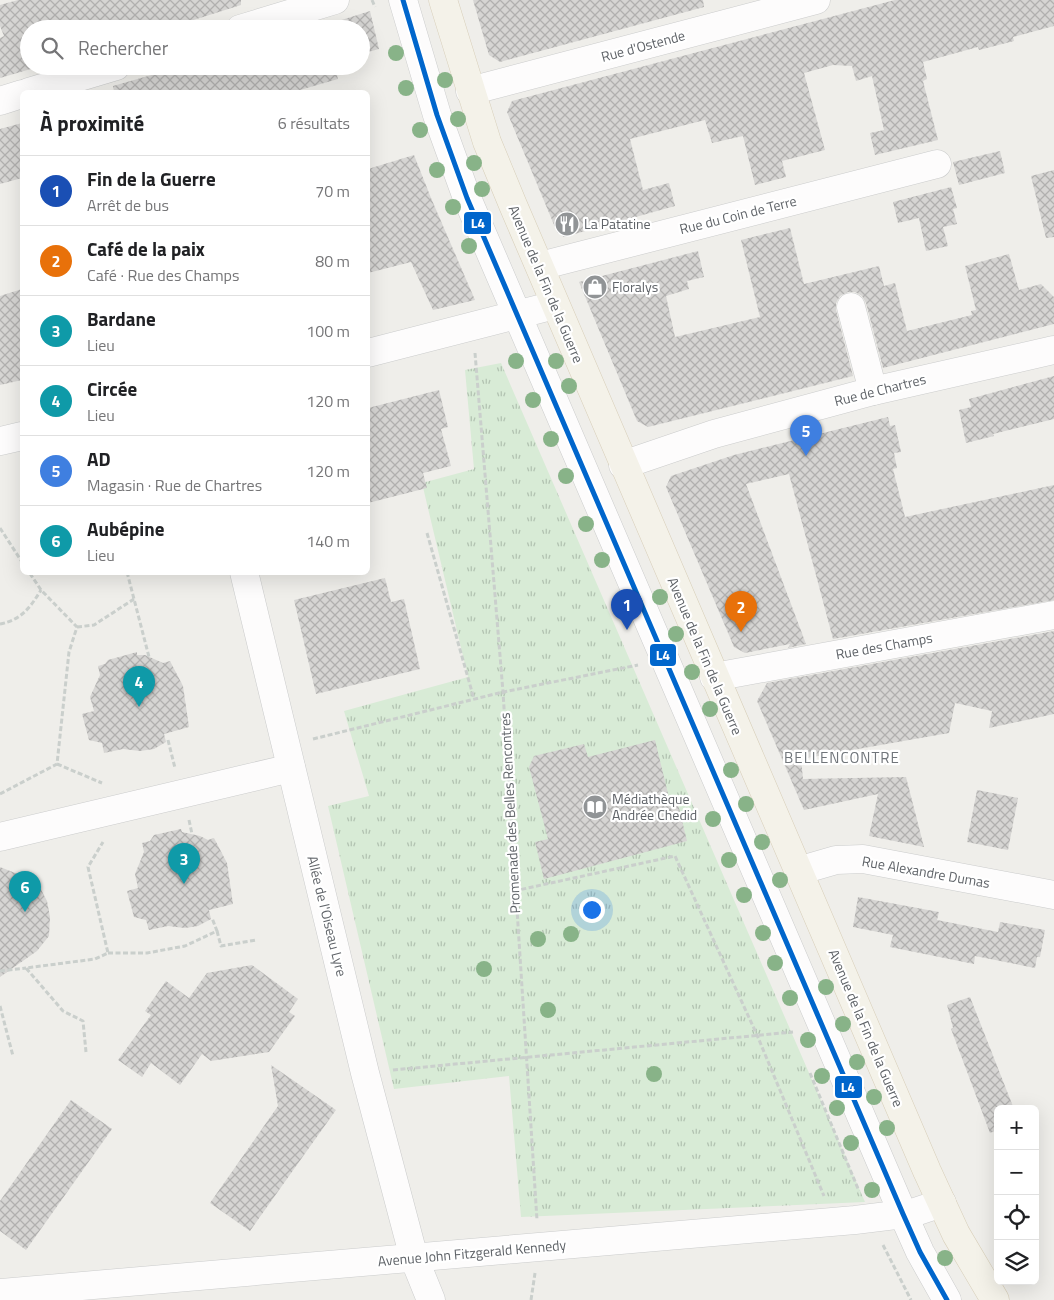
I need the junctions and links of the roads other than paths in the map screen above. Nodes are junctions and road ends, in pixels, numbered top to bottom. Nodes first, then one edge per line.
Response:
1 (335, 0) edge
2 (403, 0) edge
3 (444, 0) edge
4 (816, 0) edge
5 (269, 20) edge
6 (86, 75) edge
7 (36, 90) edge
8 (470, 91) junction
9 (20, 95) edge
10 (0, 101) edge
11 (937, 164) dead end
12 (540, 266) junction
13 (555, 305) junction
14 (851, 307) dead end
15 (518, 315) junction
16 (1054, 350) edge
17 (370, 352) edge
18 (873, 391) junction
19 (20, 436) edge
20 (0, 441) edge
21 (623, 466) junction
22 (245, 575) edge
23 (1054, 615) edge
24 (714, 677) junction
25 (288, 757) junction
26 (0, 837) edge
27 (798, 870) junction
28 (1054, 895) edge
29 (942, 1203) junction
30 (903, 1214) junction
31 (414, 1258) junction
32 (0, 1294) edge
33 (431, 1300) edge
34 (947, 1300) edge
35 (995, 1300) edge

1 - 5 street
2 - 15 street
3 - 8 main road, Avenue de la Fin de la Guerre
4 - 8 street, Rue d'Ostende
6 - 7 street
8 - 12 main road, Avenue de la Fin de la Guerre
9 - 10 street
11 - 12 street, Rue du Coin de Terre
12 - 13 main road, Avenue de la Fin de la Guerre
13 - 15 street
13 - 21 main road, Avenue de la Fin de la Guerre
14 - 18 street
15 - 17 street
15 - 30 street
16 - 18 street, Rue de Chartres
18 - 21 street, Rue de Chartres
19 - 20 street
21 - 24 main road, Avenue de la Fin de la Guerre
22 - 25 street, Allée de l'Oiseau Lyre
23 - 24 street, Rue des Champs
24 - 27 main road, Avenue de la Fin de la Guerre
25 - 26 street
25 - 31 street, Allée de l'Oiseau Lyre
27 - 28 street, Rue Alexandre Dumas
27 - 29 main road, Avenue de la Fin de la Guerre
29 - 30 street, Avenue John Fitzgerald Kennedy
29 - 35 main road, Avenue de la Fin de la Guerre
30 - 31 street, Avenue John Fitzgerald Kennedy
30 - 34 street
31 - 32 street, Avenue John Fitzgerald Kennedy
31 - 33 street, Allée de l'Oiseau Lyre

